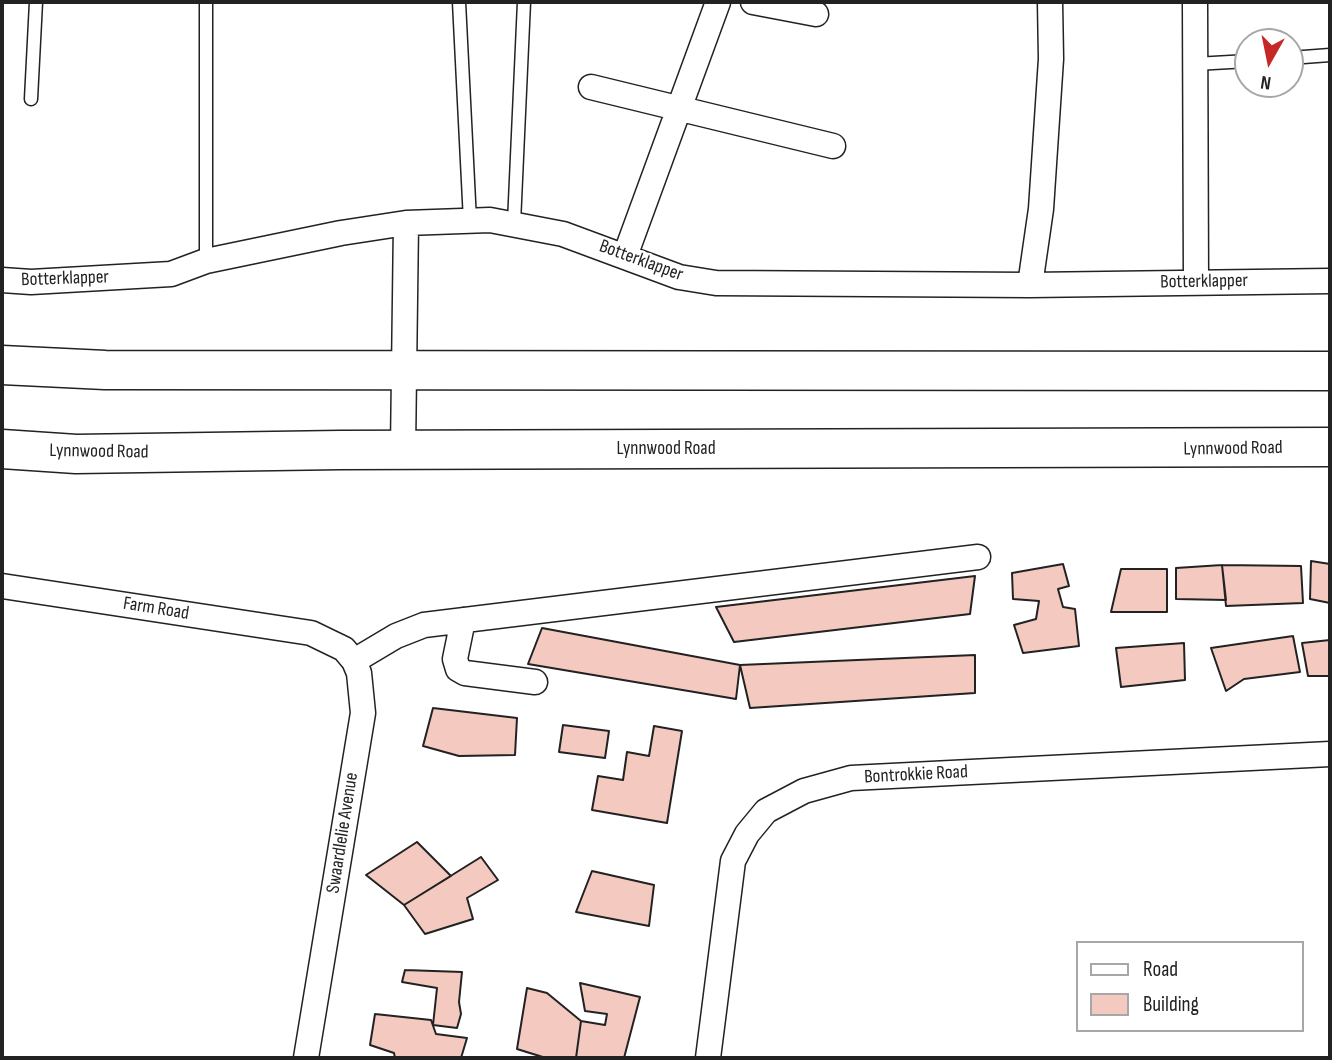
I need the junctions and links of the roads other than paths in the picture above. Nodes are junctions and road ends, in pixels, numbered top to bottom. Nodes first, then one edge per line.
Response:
1 (36, 2) edge
2 (206, 2) edge
3 (458, 2) edge
4 (524, 2) edge
5 (718, 2) edge
6 (753, 2) edge
7 (1050, 2) edge
8 (1195, 2) edge
9 (816, 14) dead end
10 (1330, 55) edge
11 (1304, 57) edge
12 (1234, 62) edge
13 (1195, 65) junction
14 (592, 87) dead end
15 (31, 99) dead end
16 (678, 109) junction
17 (833, 146) dead end
18 (470, 221) junction
19 (407, 223) junction
20 (514, 223) junction
21 (625, 256) junction
22 (206, 261) junction
23 (2, 280) edge
24 (1330, 281) edge
25 (1196, 282) junction
26 (1030, 285) junction
27 (2, 365) edge
28 (405, 369) junction
29 (1330, 371) edge
30 (1330, 447) edge
31 (2, 449) edge
32 (403, 449) junction
33 (1228, 449) junction
34 (1330, 458) edge
35 (978, 557) dead end
36 (2, 586) edge
37 (463, 620) junction
38 (354, 661) junction
39 (535, 682) dead end
40 (1330, 754) edge
41 (306, 1058) edge
42 (708, 1058) edge

1 - 15 lane
2 - 22 lane
3 - 18 lane
4 - 20 lane
5 - 16 street
6 - 9 street
7 - 26 street
8 - 13 street
10 - 11 lane
12 - 13 lane
13 - 25 street
14 - 16 street
16 - 17 street
16 - 21 street
18 - 19 street, Botterklapper
18 - 20 street, Botterklapper
19 - 22 street, Botterklapper
19 - 28 street
20 - 21 street, Botterklapper
21 - 26 street, Botterklapper
22 - 23 street, Botterklapper
24 - 25 street, Botterklapper
25 - 26 street, Botterklapper
27 - 28 main road
28 - 29 main road
28 - 32 street
30 - 33 main road, Lynnwood Road
31 - 32 main road, Lynnwood Road
32 - 33 main road, Lynnwood Road
33 - 34 main road
35 - 37 street
36 - 38 street, Farm Road
37 - 38 street
37 - 39 street
38 - 41 street, Swaardlelie Avenue
40 - 42 street, Bontrokkie Road

